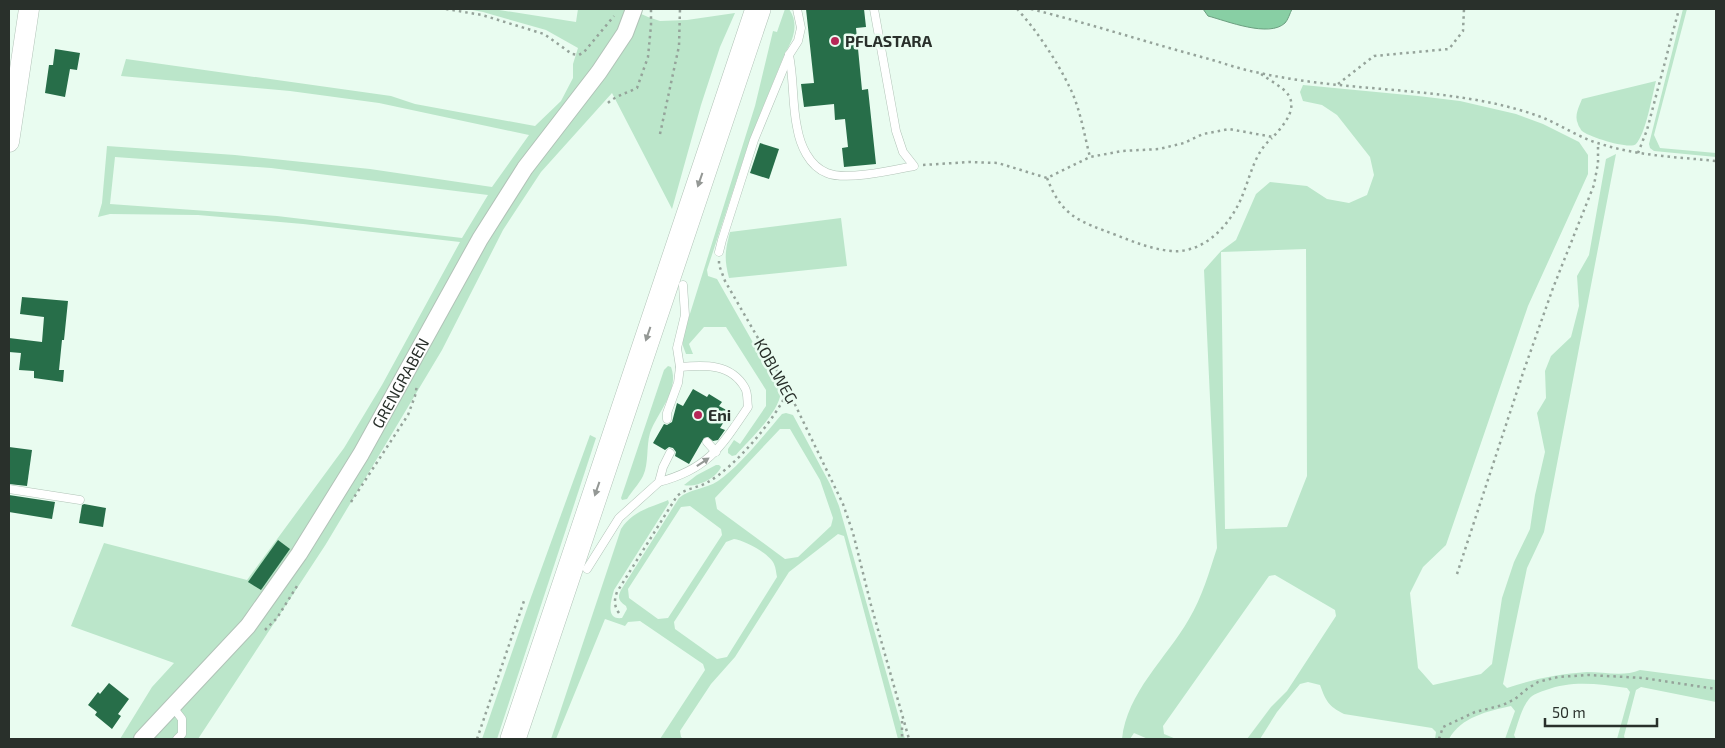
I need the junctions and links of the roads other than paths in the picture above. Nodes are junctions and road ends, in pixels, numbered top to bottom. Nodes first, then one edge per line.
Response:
1 (29, 9) edge
2 (634, 9) edge
3 (758, 9) edge
4 (774, 9) edge
5 (797, 9) edge
6 (874, 9) edge
7 (757, 34) junction
8 (789, 55) junction
9 (9, 142) edge
10 (719, 252) road end
11 (683, 285) junction
12 (680, 367) junction
13 (667, 419) dead end
14 (707, 442) dead end
15 (716, 452) junction
16 (670, 453) dead end
17 (659, 482) junction
18 (9, 489) edge
19 (80, 500) dead end
20 (587, 569) junction
21 (172, 706) junction
22 (142, 739) edge
23 (176, 739) edge
24 (513, 739) edge
25 (529, 739) edge

1 - 9 street
2 - 21 street, GRENGRABEN
3 - 7 main road
4 - 7 main road
5 - 8 lane
6 - 8 lane
7 - 11 main road
7 -> 24 main road
8 - 10 lane
11 - 12 lane
11 - 20 main road
12 - 13 lane
12 - 15 lane
14 - 15 lane
17 -> 15 lane
16 - 17 lane
17 - 20 lane
18 - 19 lane
20 - 25 main road
21 - 22 street, GRENGRABEN
21 - 23 lane

